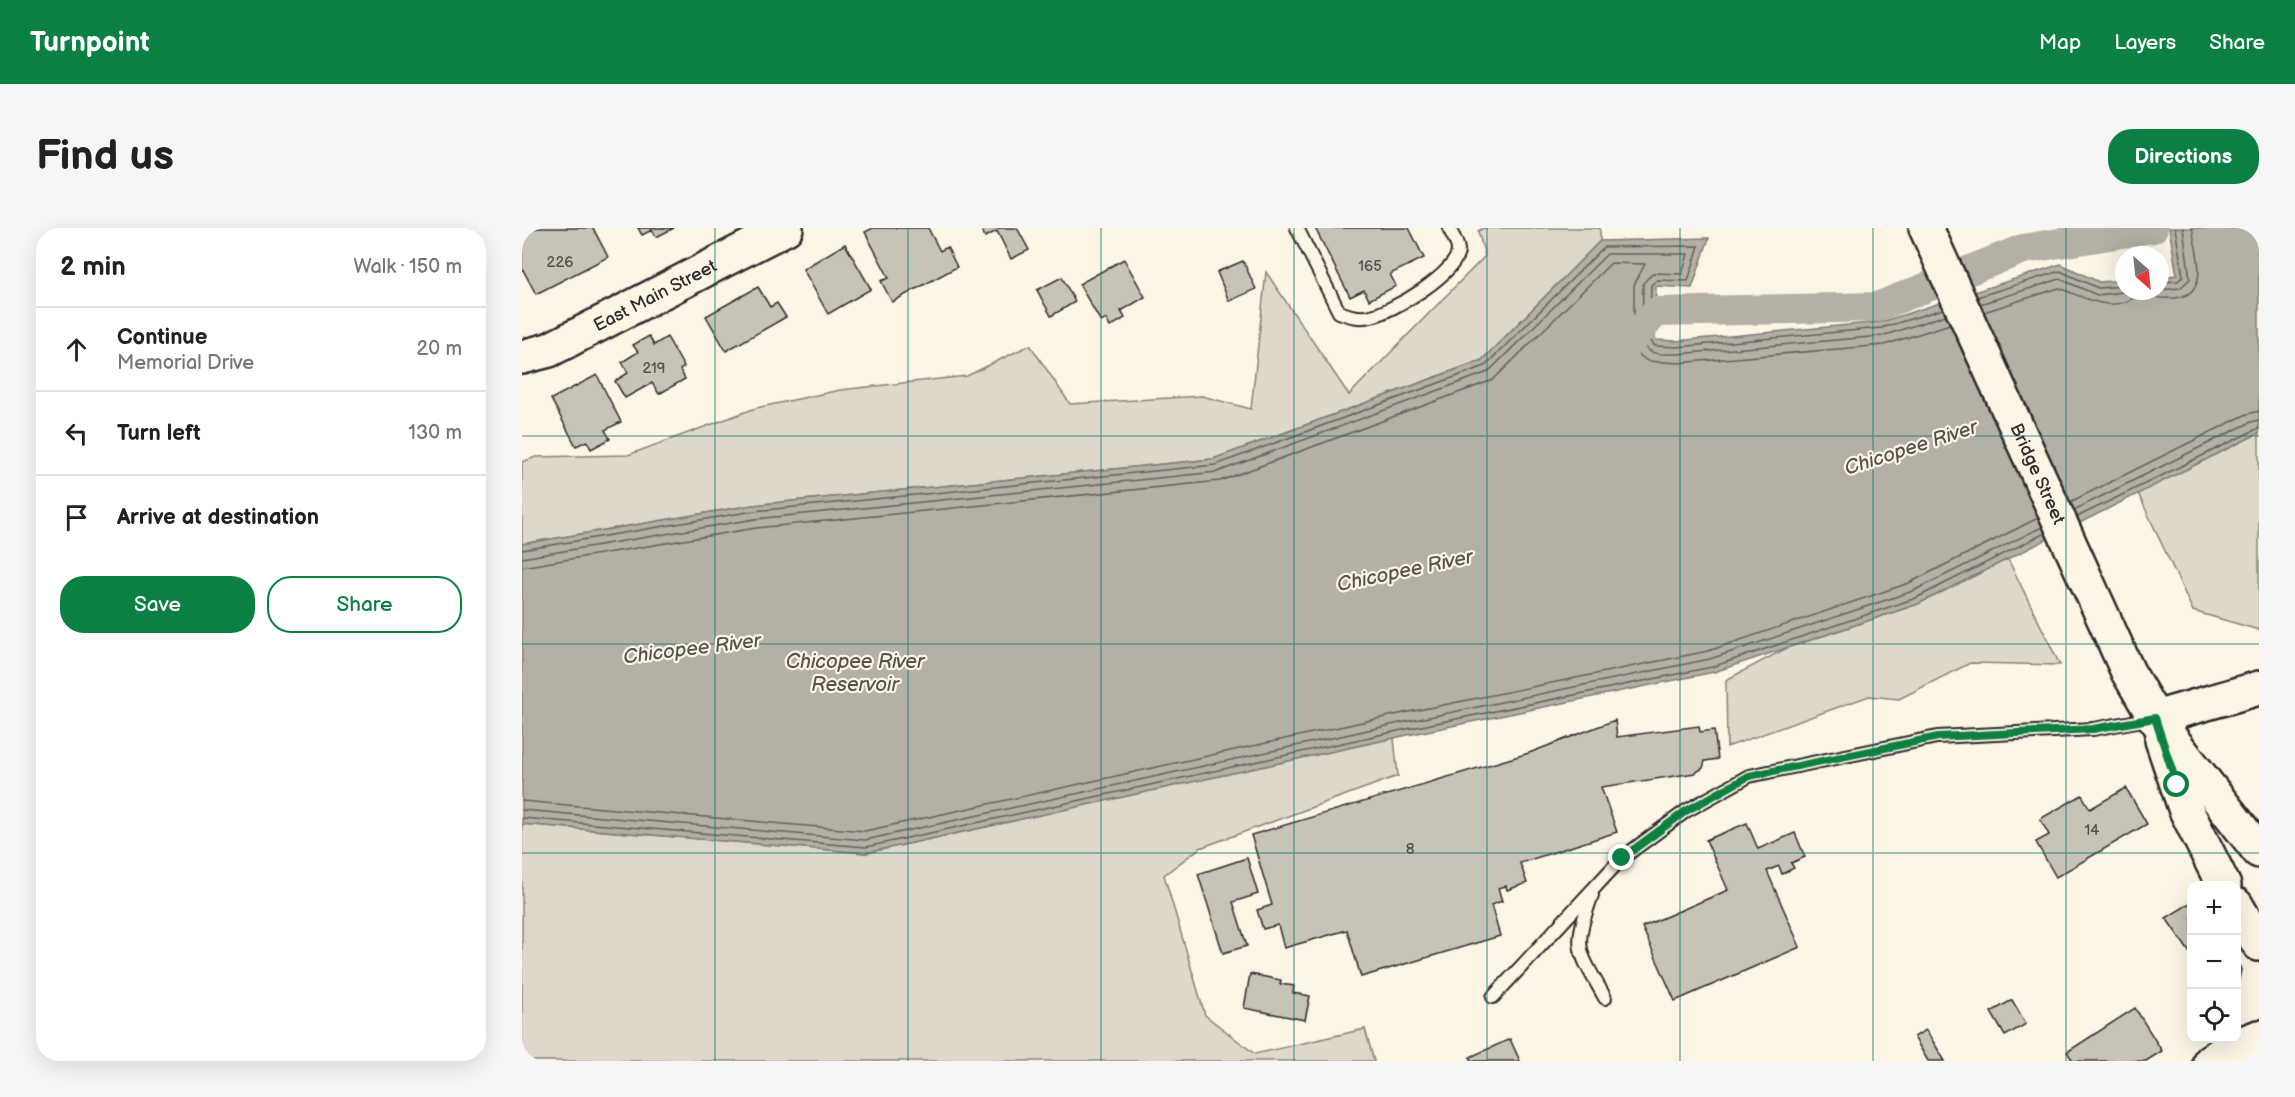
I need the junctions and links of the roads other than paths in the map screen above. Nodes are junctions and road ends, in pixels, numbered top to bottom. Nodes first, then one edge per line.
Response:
1 (786, 228) edge
2 (1297, 228) edge
3 (1449, 228) edge
4 (1926, 228) edge
5 (522, 357) edge
6 (2259, 688) edge
7 (2155, 718) junction
8 (2231, 814) junction
9 (2198, 834) junction
10 (2259, 851) edge
11 (2222, 881) edge
12 (1594, 888) junction
13 (1493, 997) dead end
14 (1605, 998) dead end
15 (2259, 1037) edge
16 (2210, 1061) edge

1 - 5 main road, East Main Street
2 - 3 lane
4 - 7 main road, Bridge Street
6 - 7 main road
7 - 8 main road
7 - 9 main road
7 - 12 lane
8 - 9 main road
8 - 10 main road
9 - 11 main road
12 - 13 lane
12 - 14 lane
15 - 16 main road

